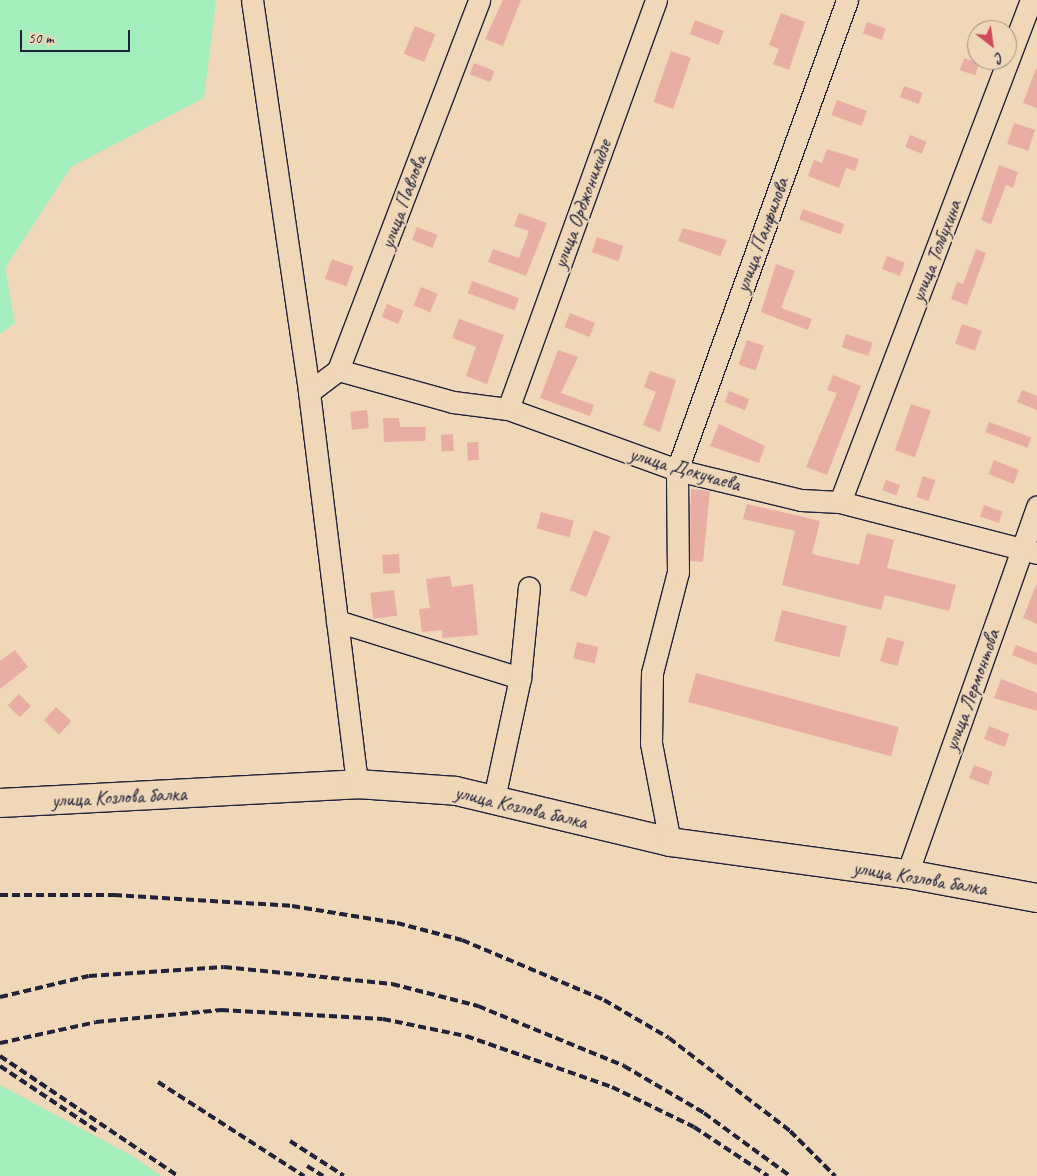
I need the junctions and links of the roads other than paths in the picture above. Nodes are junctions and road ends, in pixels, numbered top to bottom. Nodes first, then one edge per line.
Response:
1 (252, 0) edge
2 (478, 0) edge
3 (656, 0) edge
4 (847, 0) edge
5 (1031, 0) edge
6 (338, 370) junction
7 (309, 392) junction
8 (508, 409) junction
9 (677, 470) junction
10 (840, 502) junction
11 (1037, 506) edge
12 (1029, 551) edge
13 (529, 587) dead end
14 (337, 621) junction
15 (520, 678) junction
16 (356, 784) junction
17 (494, 798) junction
18 (0, 803) edge
19 (670, 842) junction
20 (906, 874) junction
21 (1037, 898) edge

1 - 7 street
2 - 6 street, улица Павлова
3 - 8 street, улица Орджоникидзе
4 - 9 street, улица Панфилова
5 - 10 street, улица Толбухина
6 - 7 street
6 - 8 street, улица Докучаева
7 - 14 street
8 - 9 street, улица Докучаева
9 - 10 street, улица Докучаева
9 - 19 street
10 - 12 street, улица Докучаева
11 - 12 street, улица Лермонтова
12 - 20 street, улица Лермонтова
13 - 15 street
14 - 15 street
14 - 16 street
15 - 17 street
16 - 17 main road, улица Козлова балка
16 - 18 main road, улица Козлова балка
17 - 19 main road, улица Козлова балка
19 - 20 main road, улица Козлова балка
20 - 21 main road, улица Козлова балка

